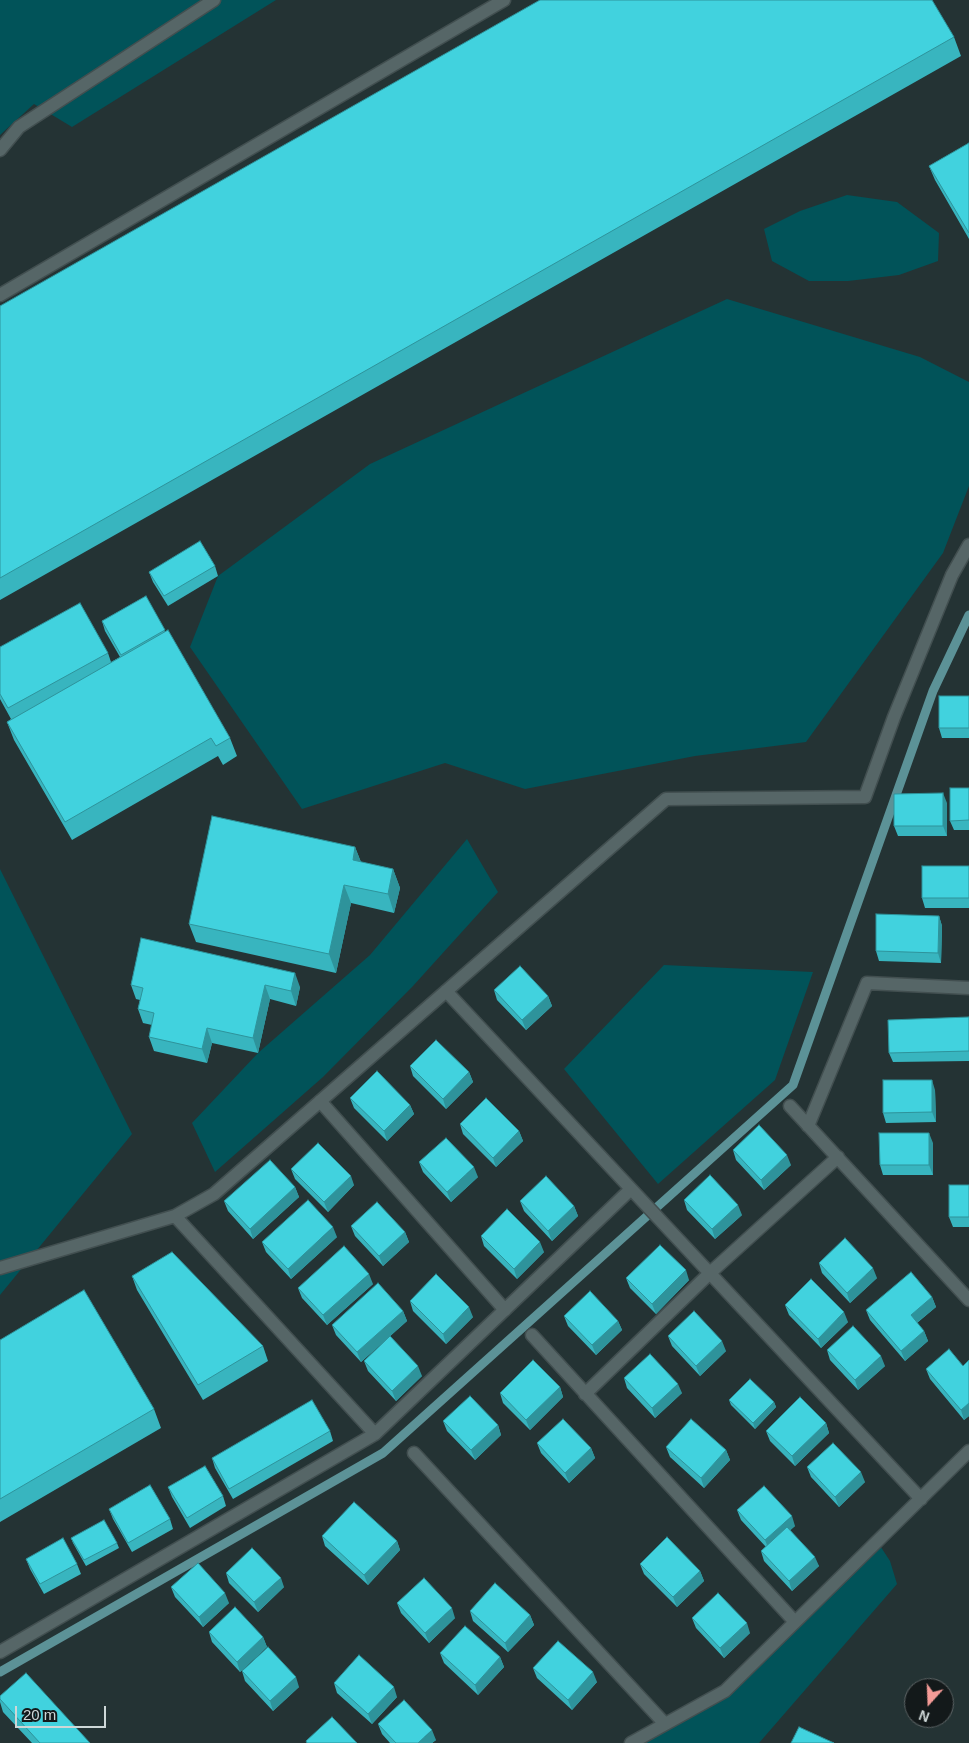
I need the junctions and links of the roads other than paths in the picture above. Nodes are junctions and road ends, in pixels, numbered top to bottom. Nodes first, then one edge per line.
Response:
1 (214, 0) edge
2 (504, 0) edge
3 (0, 150) edge
4 (0, 295) edge
5 (969, 545) edge
6 (969, 988) edge
7 (446, 991) junction
8 (320, 1101) junction
9 (790, 1106) dead end
10 (808, 1126) junction
11 (838, 1157) junction
12 (631, 1189) junction
13 (175, 1216) junction
14 (0, 1268) edge
15 (710, 1273) junction
16 (969, 1300) edge
17 (505, 1310) junction
18 (532, 1335) dead end
19 (585, 1394) junction
20 (375, 1434) junction
21 (969, 1450) edge
22 (414, 1453) dead end
23 (921, 1498) junction
24 (795, 1622) junction
25 (0, 1652) edge
26 (665, 1724) junction
27 (631, 1743) edge

1 - 3 street
2 - 4 street
5 - 7 street
6 - 10 street
7 - 8 street
7 - 12 street
8 - 13 street
8 - 17 street
9 - 10 street
10 - 11 street
11 - 15 street
11 - 16 street
12 - 15 street
12 - 17 street
13 - 14 street
13 - 20 street
15 - 19 street
15 - 23 street
17 - 20 street
18 - 19 street
19 - 24 street
20 - 25 street
21 - 23 street
22 - 26 street
23 - 24 street
24 - 26 street
26 - 27 street

